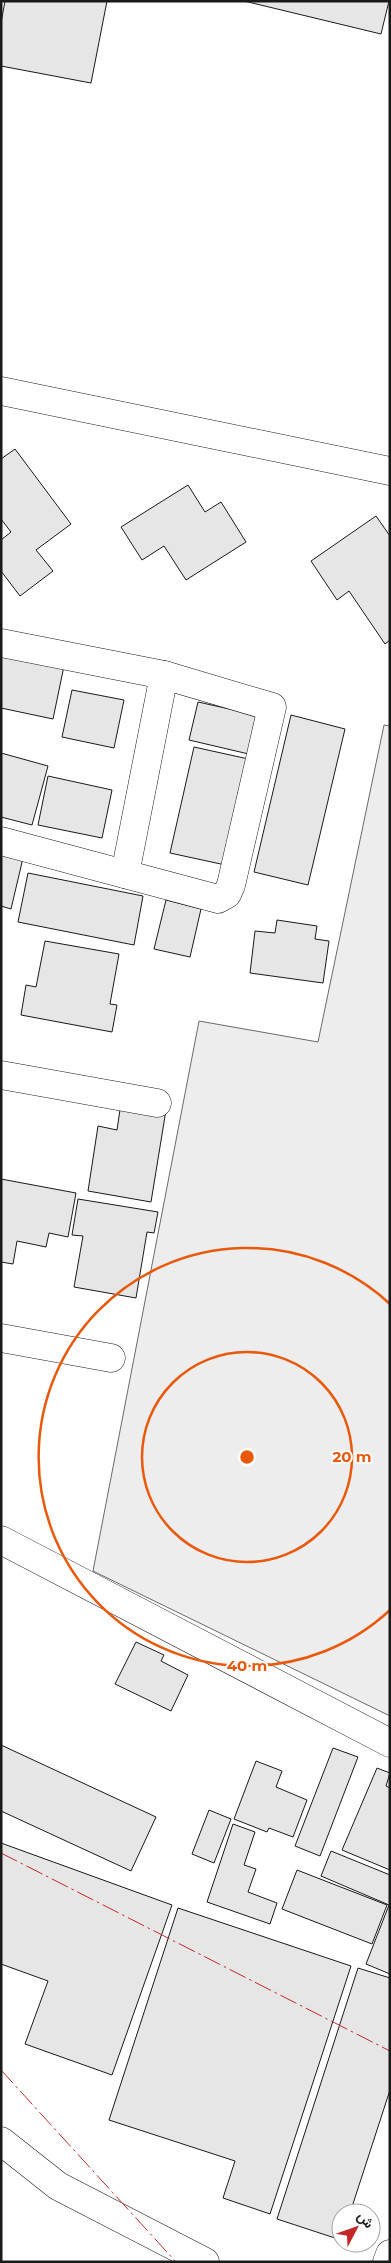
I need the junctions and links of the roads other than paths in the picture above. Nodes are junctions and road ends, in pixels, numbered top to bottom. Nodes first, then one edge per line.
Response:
1 (1, 391) edge
2 (390, 471) edge
3 (1, 643) edge
4 (164, 675) junction
5 (1, 842) edge
6 (125, 874) junction
7 (1, 1074) edge
8 (157, 1103) dead end
9 (1, 1338) edge
10 (111, 1358) dead end
11 (1, 1540) edge
12 (390, 1743) edge
13 (1, 2141) edge
14 (390, 2254) edge
15 (205, 2262) edge
16 (387, 2262) edge

1 - 2 street
3 - 4 street
4 - 6 street
4 - 6 street
5 - 6 street
7 - 8 street
9 - 10 street
11 - 12 street
13 - 15 street
14 - 16 street

